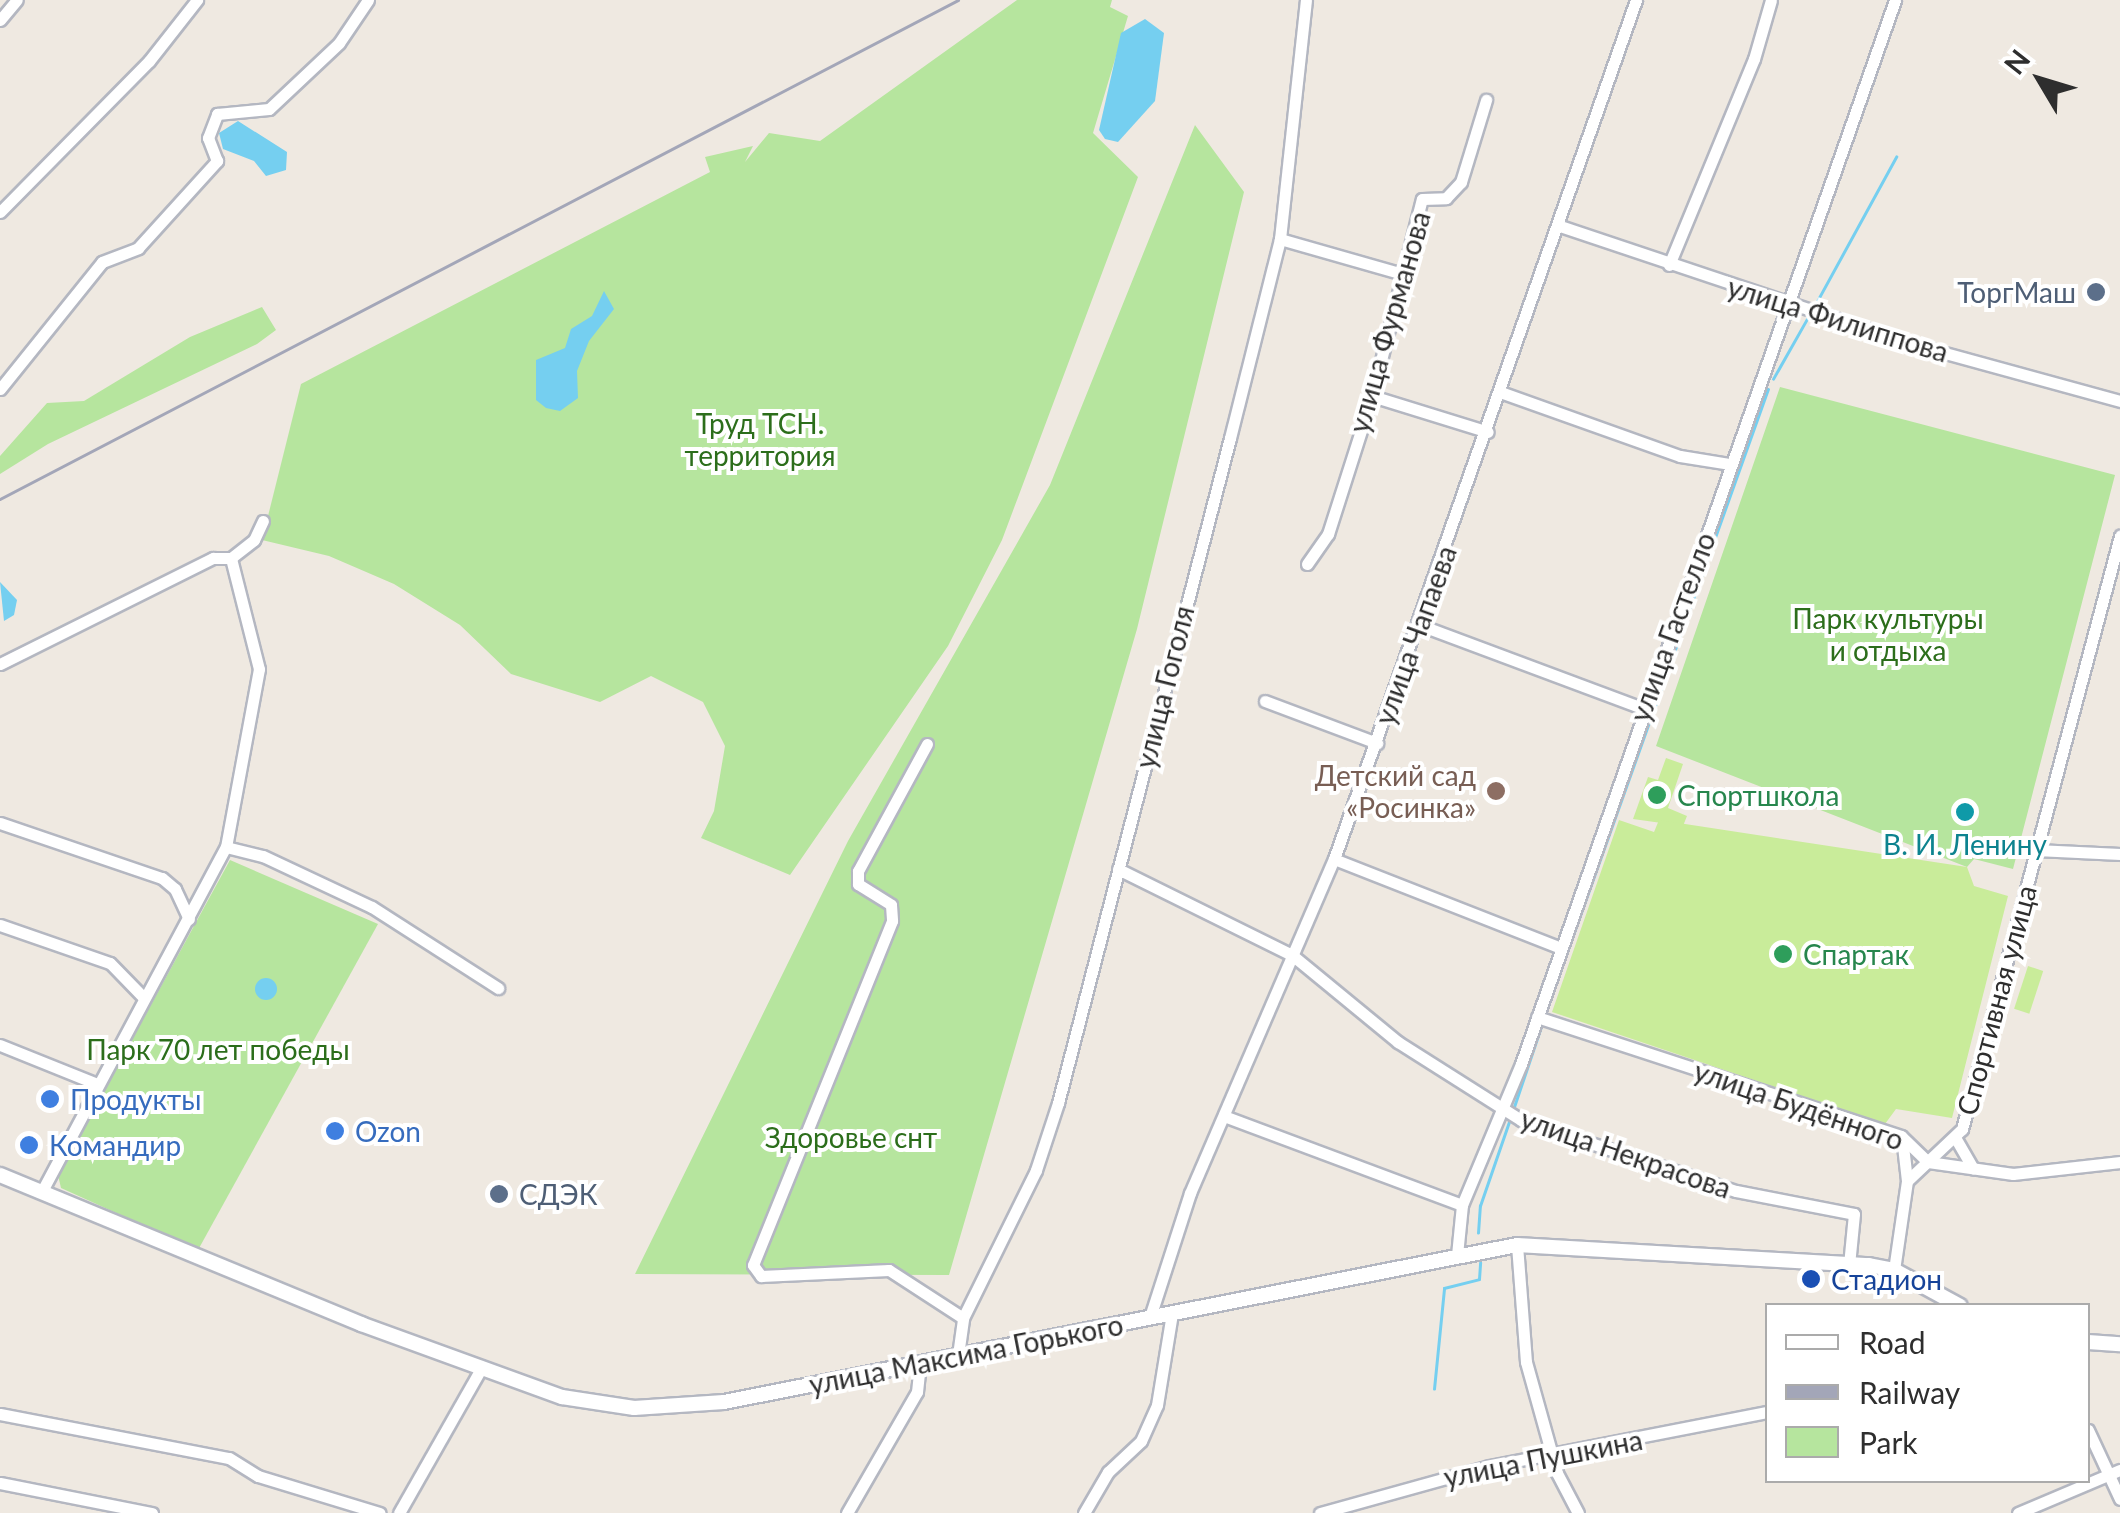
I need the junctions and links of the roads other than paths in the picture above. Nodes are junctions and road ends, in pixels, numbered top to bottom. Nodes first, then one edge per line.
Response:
1 (17, 0) edge
2 (198, 0) edge
3 (368, 0) edge
4 (1306, 0) edge
5 (1636, 0) edge
6 (1771, 0) edge
7 (1895, 0) edge
8 (0, 20) edge
9 (1486, 100) dead end
10 (0, 212) edge
11 (1560, 226) junction
12 (1280, 239) junction
13 (1669, 265) junction
14 (1399, 273) junction
15 (1791, 306) junction
16 (0, 389) edge
17 (1503, 393) junction
18 (1372, 396) junction
19 (2120, 401) edge
20 (1488, 432) junction
21 (1730, 464) junction
22 (263, 521) dead end
23 (2120, 536) edge
24 (231, 558) junction
25 (1306, 564) dead end
26 (1420, 625) junction
27 (0, 664) edge
28 (1265, 701) dead end
29 (1642, 708) junction
30 (1376, 743) junction
31 (928, 744) dead end
32 (0, 823) edge
33 (226, 847) junction
34 (2036, 850) junction
35 (2120, 854) edge
36 (1334, 859) junction
37 (1118, 869) junction
38 (190, 919) junction
39 (0, 925) edge
40 (1559, 947) junction
41 (1292, 955) junction
42 (498, 988) dead end
43 (144, 998) junction
44 (1537, 1017) junction
45 (0, 1046) edge
46 (96, 1084) junction
47 (1503, 1110) junction
48 (1224, 1116) junction
49 (1901, 1136) junction
50 (1956, 1138) junction
51 (1928, 1162) junction
52 (2120, 1162) edge
53 (1974, 1170) junction
54 (0, 1176) edge
55 (1906, 1182) junction
56 (42, 1191) junction
57 (1462, 1205) junction
58 (1517, 1245) junction
59 (1457, 1256) junction
60 (1849, 1265) junction
61 (1894, 1270) junction
62 (1954, 1303) edge
63 (1172, 1313) junction
64 (963, 1318) junction
65 (1150, 1318) junction
66 (2090, 1342) edge
67 (2120, 1344) edge
68 (958, 1355) junction
69 (920, 1364) junction
70 (482, 1367) junction
71 (1765, 1413) edge
72 (0, 1414) edge
73 (2090, 1433) edge
74 (1550, 1454) junction
75 (2114, 1472) edge
76 (2090, 1482) edge
77 (0, 1483) edge
78 (2088, 1483) edge
79 (2120, 1499) edge
80 (855, 1510) edge
81 (152, 1513) edge
82 (380, 1513) edge
83 (399, 1513) edge
84 (1084, 1513) edge
85 (1320, 1513) edge
86 (1578, 1513) edge
87 (2018, 1513) edge

1 - 8 street
2 - 10 street
3 - 16 street
4 - 12 street, улица Гоголя
5 - 11 street, улица Чапаева
6 - 13 street
7 - 15 street, улица Гастелло
9 - 14 street, улица Фурманова
11 - 13 street, улица Филиппова
11 - 17 street, улица Чапаева
12 - 14 street
12 - 37 street, улица Гоголя
13 - 15 street, улица Филиппова
14 - 18 street, улица Фурманова
15 - 19 street, улица Филиппова
15 - 21 street, улица Гастелло
17 - 20 street, улица Чапаева
17 - 21 street
18 - 20 street
18 - 25 street, улица Фурманова
20 - 26 street, улица Чапаева
21 - 29 street, улица Гастелло
22 - 24 street
23 - 34 street, Спортивная улица
24 - 27 street
24 - 33 street
26 - 29 street
26 - 30 street, улица Чапаева
28 - 30 street
29 - 40 street, улица Гастелло
30 - 36 street, улица Чапаева
31 - 64 street
32 - 38 street
33 - 38 street
33 - 42 street
34 - 35 street
34 - 50 street, Спортивная улица
36 - 40 street
36 - 41 street, улица Чапаева
37 - 41 street, улица Некрасова
37 - 64 street, улица Гоголя
38 - 43 street
39 - 43 street
40 - 44 street, улица Гастелло
41 - 47 street, улица Некрасова
41 - 48 street, улица Чапаева
43 - 46 street
44 - 47 street, улица Гастелло
44 - 49 street, улица Будённого
45 - 46 street
46 - 56 street
47 - 57 street, улица Гастелло
47 - 60 street, улица Некрасова
48 - 57 street
48 - 65 street, улица Чапаева
49 - 51 street, улица Будённого
49 - 55 street
50 - 51 street, Спортивная улица
50 - 53 street
51 - 53 street, улица Будённого
51 - 55 street, Спортивная улица
52 - 53 street, улица Будённого
54 - 56 street, улица Максима Горького
55 - 61 street
56 - 70 street, улица Максима Горького
57 - 59 street, улица Гастелло
58 - 59 street, улица Максима Горького
58 - 60 street, улица Максима Горького
58 - 74 street
59 - 63 street, улица Максима Горького
60 - 61 street, улица Максима Горького
61 - 62 street, улица Максима Горького
63 - 65 street, улица Максима Горького
63 - 84 street
64 - 68 street, улица Гоголя
65 - 68 street, улица Максима Горького
66 - 67 street
68 - 69 street, улица Максима Горького
69 - 70 street, улица Максима Горького
69 - 80 street
70 - 83 street
71 - 74 street, улица Пушкина
72 - 82 street
73 - 75 street
74 - 85 street, улица Пушкина
74 - 86 street
75 - 76 street
75 - 79 street
77 - 81 street
78 - 87 street

